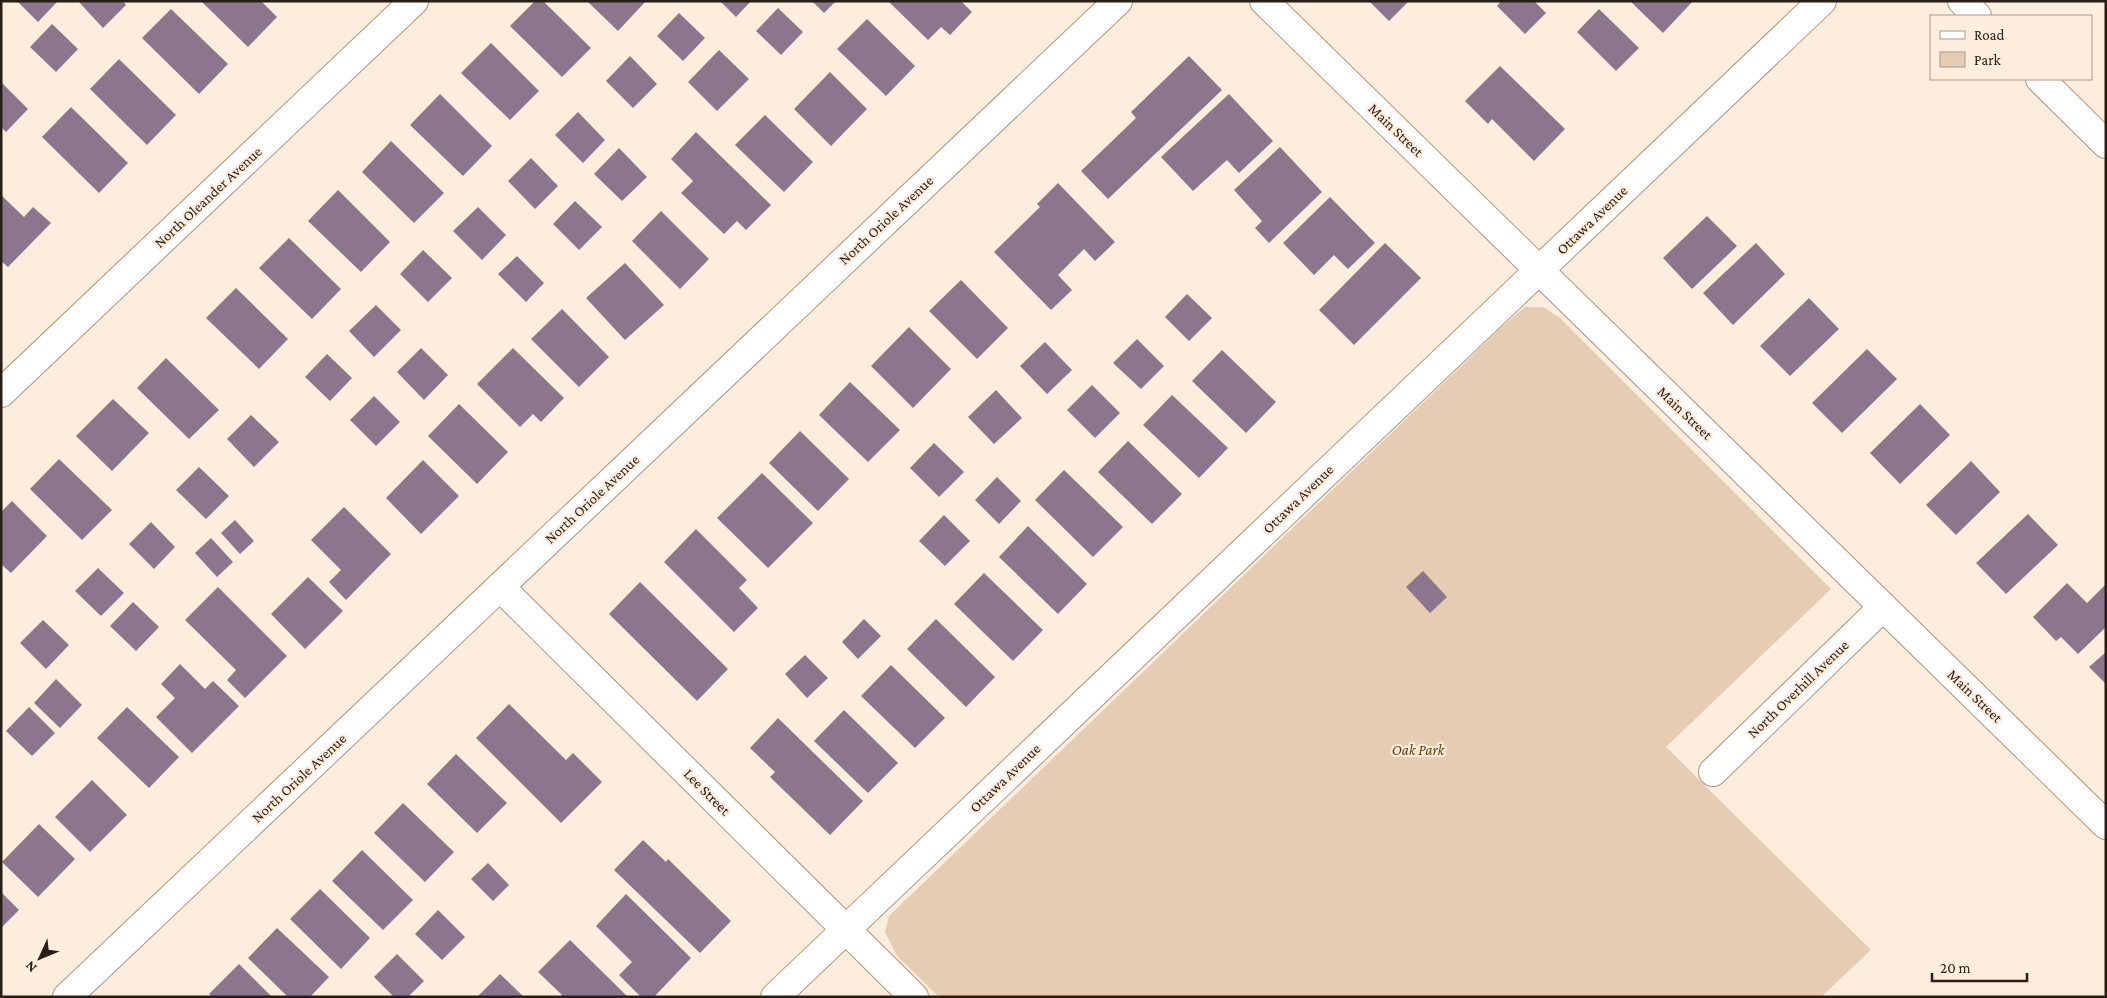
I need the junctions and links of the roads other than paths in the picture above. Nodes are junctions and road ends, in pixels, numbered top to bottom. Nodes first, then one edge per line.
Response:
1 (414, 1) edge
2 (1118, 1) edge
3 (1264, 1) edge
4 (1822, 1) edge
5 (1962, 1) edge
6 (1976, 15) edge
7 (2041, 80) edge
8 (2106, 144) edge
9 (1539, 270) junction
10 (1, 393) edge
11 (500, 586) junction
12 (1883, 607) junction
13 (1713, 772) dead end
14 (2106, 825) edge
15 (845, 930) junction
16 (67, 997) edge
17 (775, 997) edge
18 (914, 997) edge

1 - 10 street, North Oleander Avenue
2 - 11 street, North Oriole Avenue
3 - 9 street, Main Street
4 - 9 street, Ottawa Avenue
5 - 6 street
7 - 8 street
9 - 12 street, Main Street
9 - 15 street, Ottawa Avenue
11 - 15 street, Lee Street
11 - 16 street, North Oriole Avenue
12 - 13 street, North Overhill Avenue
12 - 14 street, Main Street
15 - 17 street, Ottawa Avenue
15 - 18 street, Lee Street

